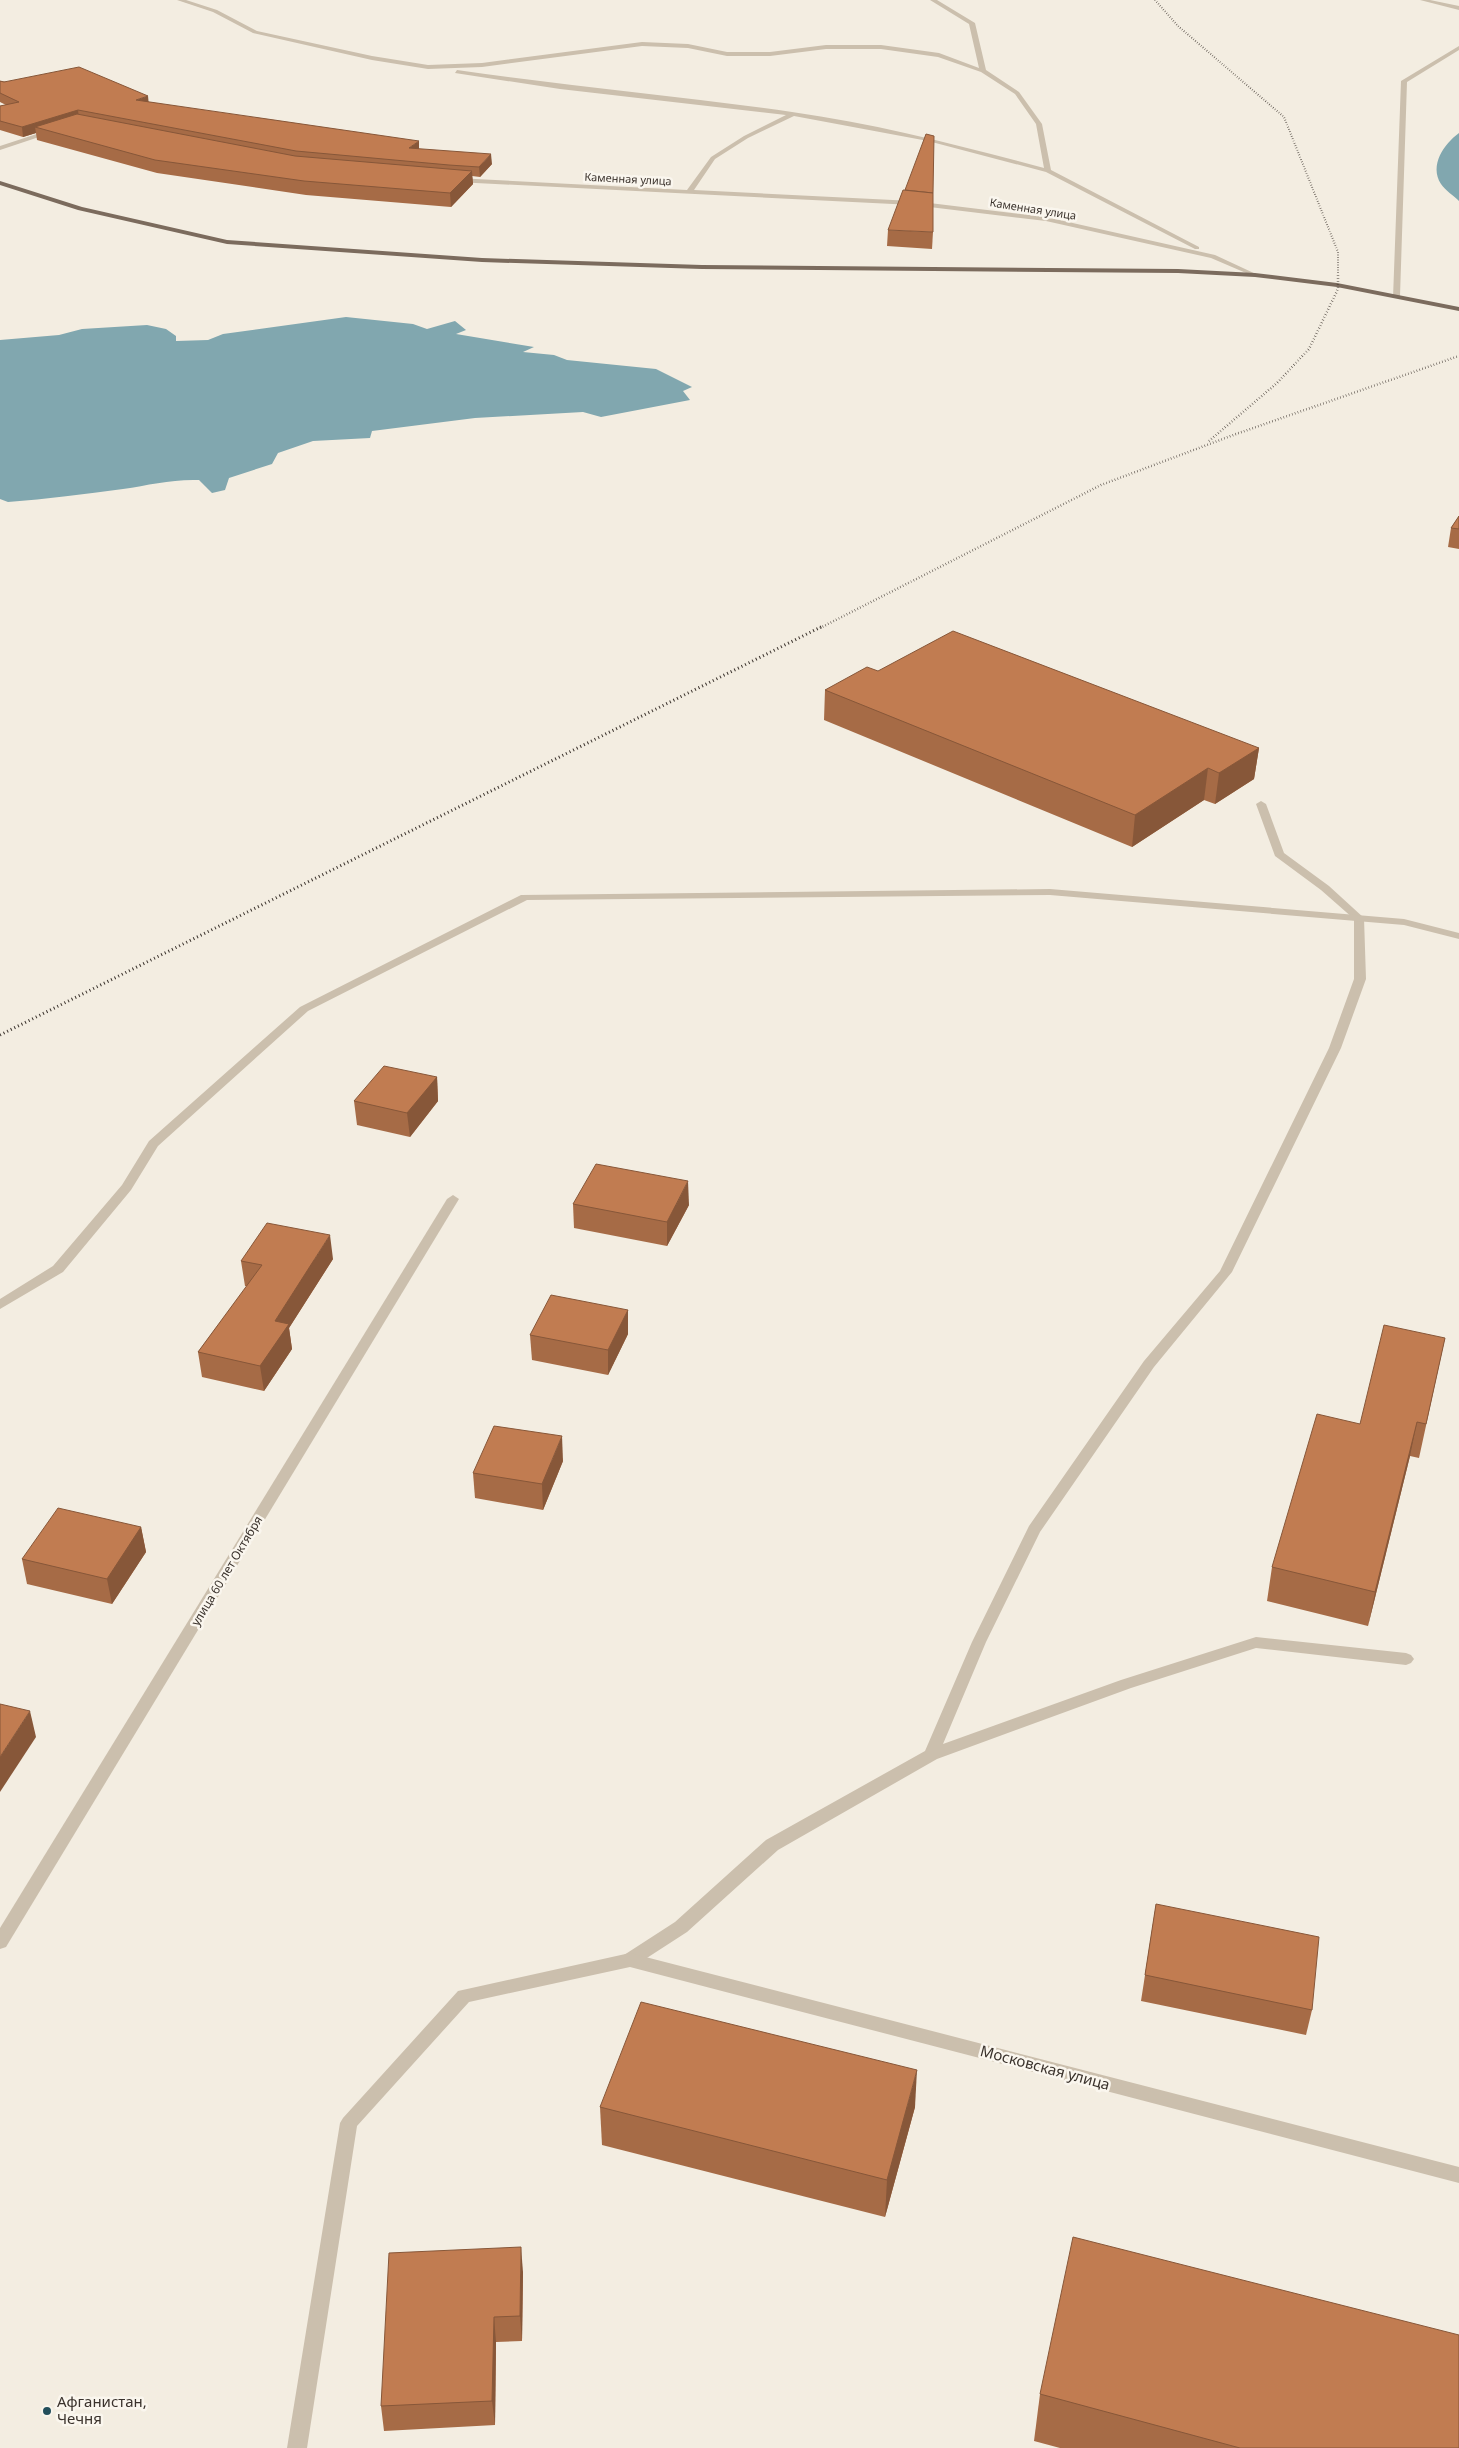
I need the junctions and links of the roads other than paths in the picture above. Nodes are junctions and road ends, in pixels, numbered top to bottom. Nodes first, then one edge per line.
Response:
1 (180, 0) edge
2 (933, 0) edge
3 (1423, 0) edge
4 (1459, 8) edge
5 (1459, 48) edge
6 (428, 67) junction
7 (983, 71) junction
8 (794, 114) junction
9 (62, 128) edge
10 (0, 148) edge
11 (1048, 171) junction
12 (449, 179) edge
13 (0, 183) edge
14 (689, 192) junction
15 (1214, 256) junction
16 (1255, 275) junction
17 (1396, 296) junction
18 (1459, 309) edge
19 (1262, 804) dead end
20 (1359, 918) junction
21 (1459, 936) edge
22 (453, 1199) dead end
23 (0, 1306) edge
24 (1406, 1659) dead end
25 (931, 1755) junction
26 (0, 1942) edge
27 (630, 1960) junction
28 (1459, 2175) edge
29 (297, 2448) edge

1 - 6 street
2 - 7 street
3 - 4 street
5 - 17 street
6 - 7 street
6 - 8 street
7 - 11 street
8 - 11 street
8 - 14 street
9 - 10 street
11 - 15 street
12 - 14 street, Каменная улица
13 - 16 main road
14 - 15 street, Каменная улица
15 - 16 street, Каменная улица
16 - 17 main road
17 - 18 main road
19 - 20 street
20 - 21 street
20 - 23 street
20 - 25 street
22 - 26 street, улица 60 лет Октября
24 - 25 street
25 - 27 street
27 - 28 street, Московская улица
27 - 29 street

